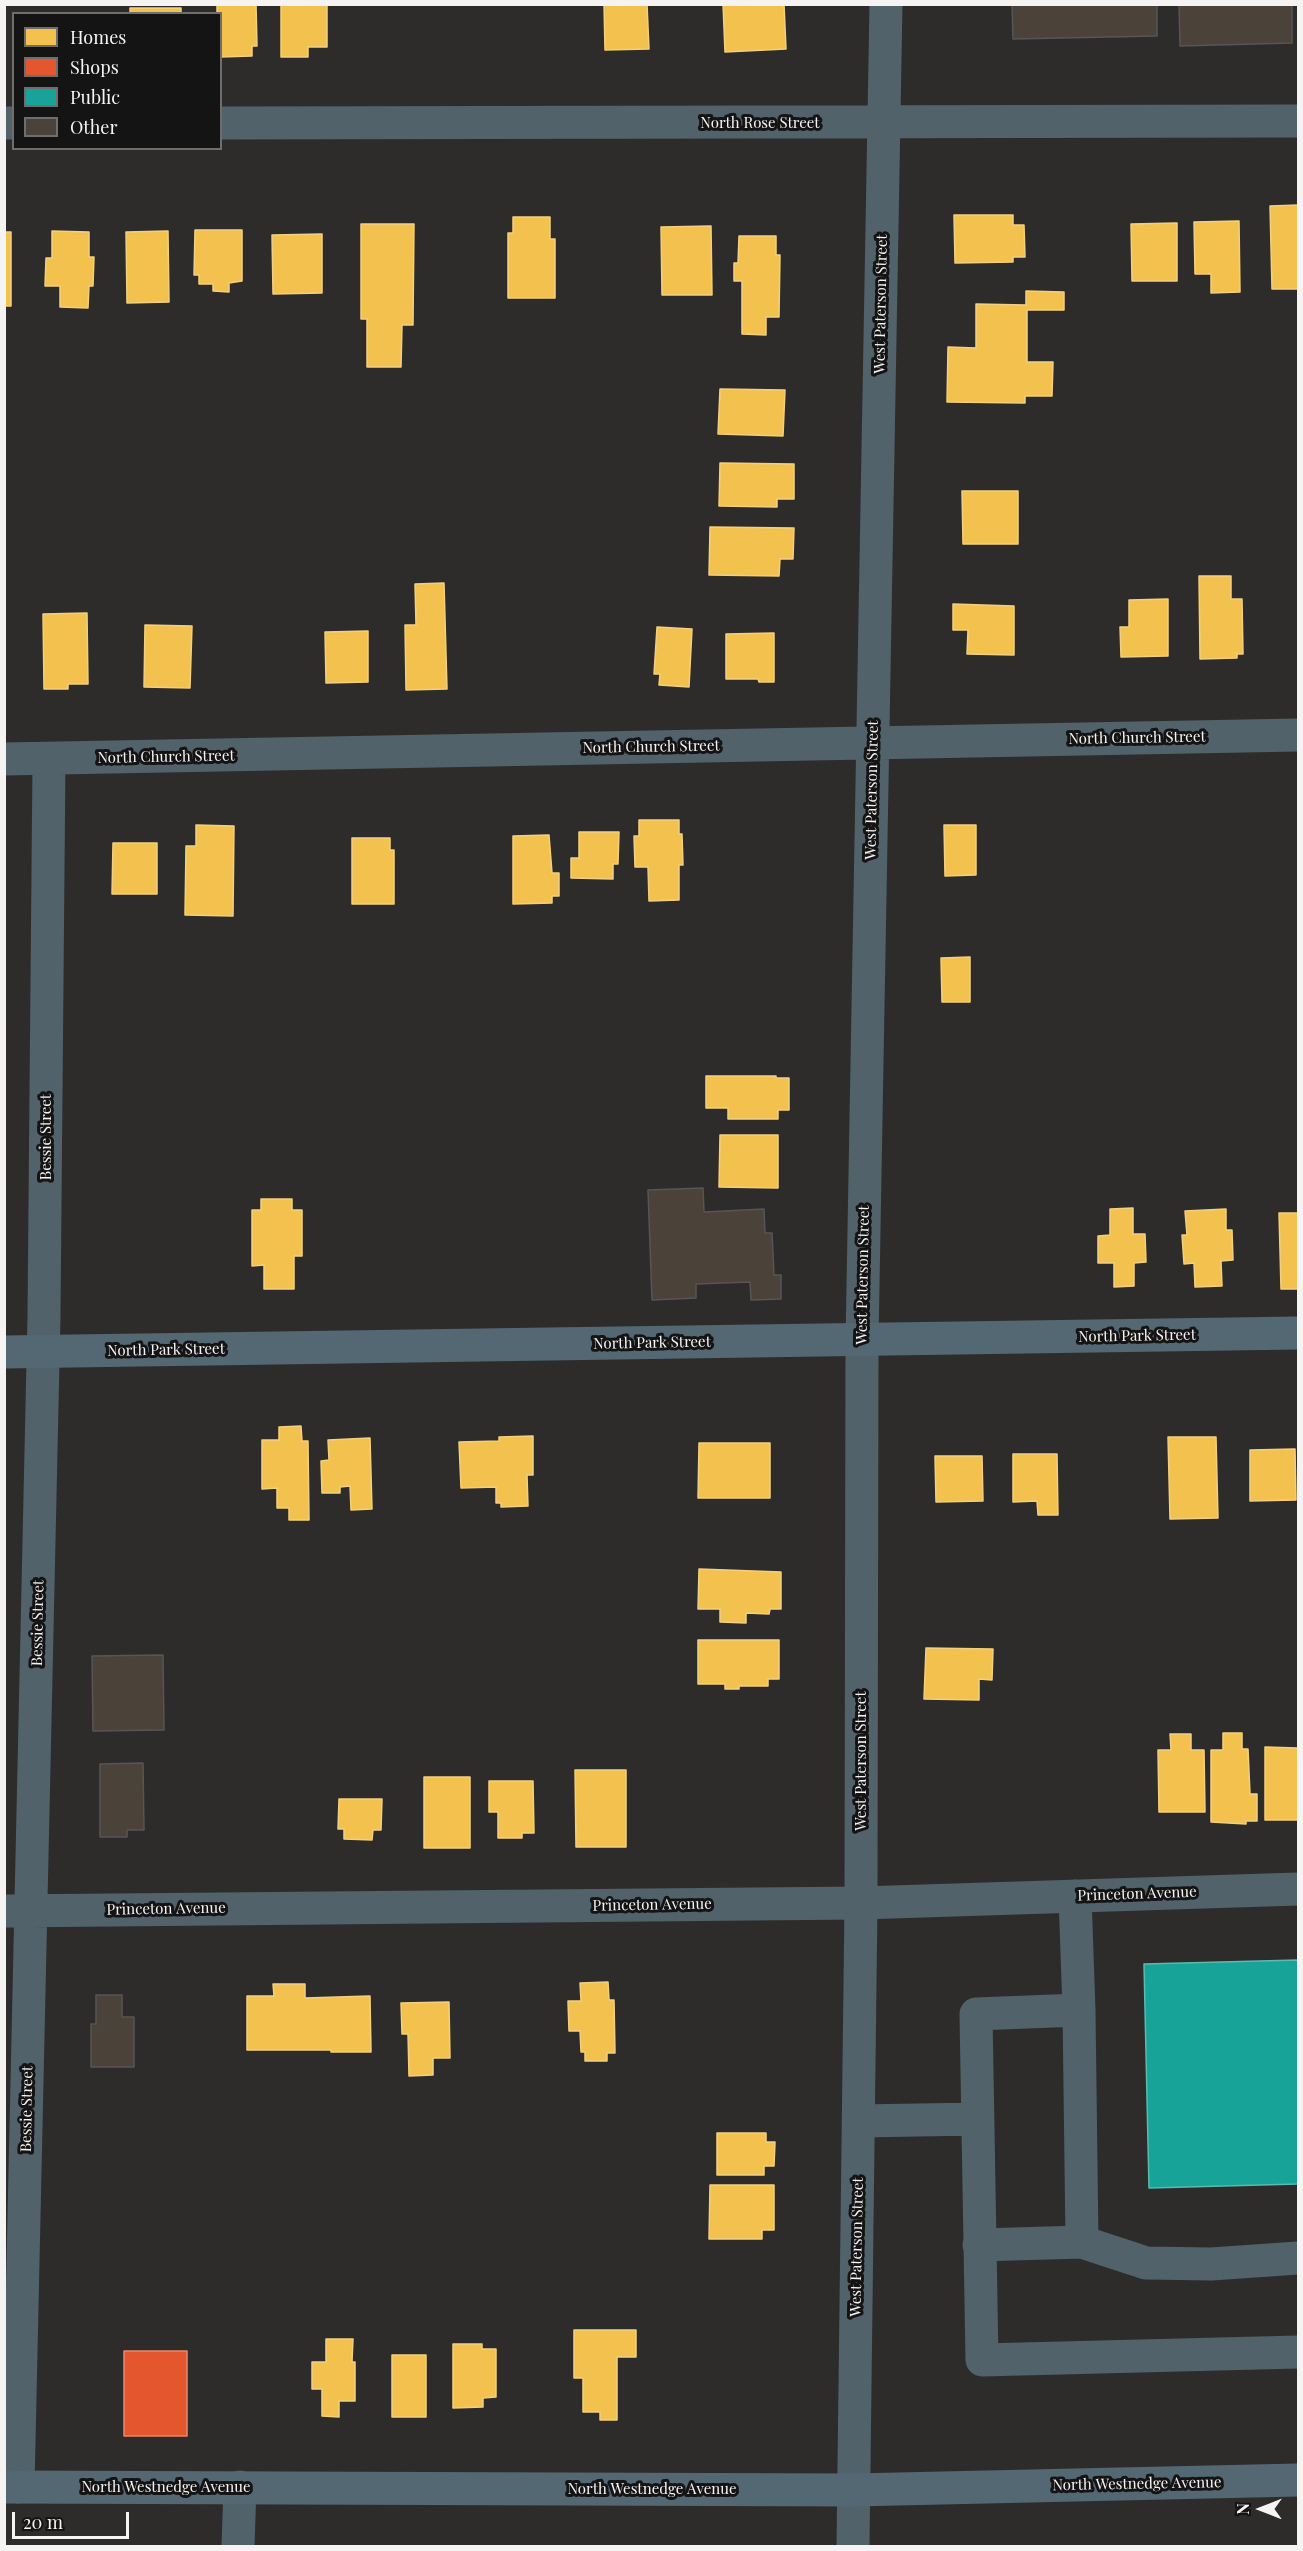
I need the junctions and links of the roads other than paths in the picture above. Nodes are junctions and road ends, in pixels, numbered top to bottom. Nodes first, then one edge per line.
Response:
1 (886, 4) edge
2 (1299, 120) edge
3 (222, 123) edge
4 (885, 123) junction
5 (1299, 735) edge
6 (872, 743) junction
7 (4, 759) edge
8 (49, 759) junction
9 (1299, 1333) edge
10 (862, 1341) junction
11 (4, 1352) edge
12 (44, 1352) junction
13 (1299, 1888) edge
14 (1075, 1896) junction
15 (861, 1903) junction
16 (18, 1910) edge
17 (1079, 2010) junction
18 (978, 2120) junction
19 (859, 2121) junction
20 (1082, 2242) junction
21 (980, 2245) junction
22 (1299, 2258) edge
23 (1299, 2352) edge
24 (1299, 2480) edge
25 (11, 2487) edge
26 (240, 2487) junction
27 (854, 2490) junction
28 (238, 2547) edge
29 (854, 2547) edge

1 - 4 street, West Paterson Street
2 - 4 street, North Rose Street
3 - 4 street, North Rose Street
4 - 6 street, West Paterson Street
5 - 6 street, North Church Street
6 - 8 street, North Church Street
6 - 10 street, West Paterson Street
7 - 8 street, North Church Street
8 - 12 street, Bessie Street
9 - 10 main road, North Park Street
10 - 12 main road, North Park Street
10 - 15 street, West Paterson Street
11 - 12 main road, North Park Street
12 - 16 street, Bessie Street
13 - 14 street, Princeton Avenue
14 - 15 street, Princeton Avenue
14 - 17 street
15 - 16 street, Princeton Avenue
15 - 19 street, West Paterson Street
16 - 25 street, Bessie Street
17 - 18 street
17 - 20 street
18 - 19 street
18 - 21 street
19 - 27 street, West Paterson Street
20 - 21 street
20 - 22 street
21 - 23 street
24 - 27 main road, North Westnedge Avenue
25 - 26 main road, North Westnedge Avenue
26 - 27 main road, North Westnedge Avenue
26 - 28 street
27 - 29 street, West Paterson Street

